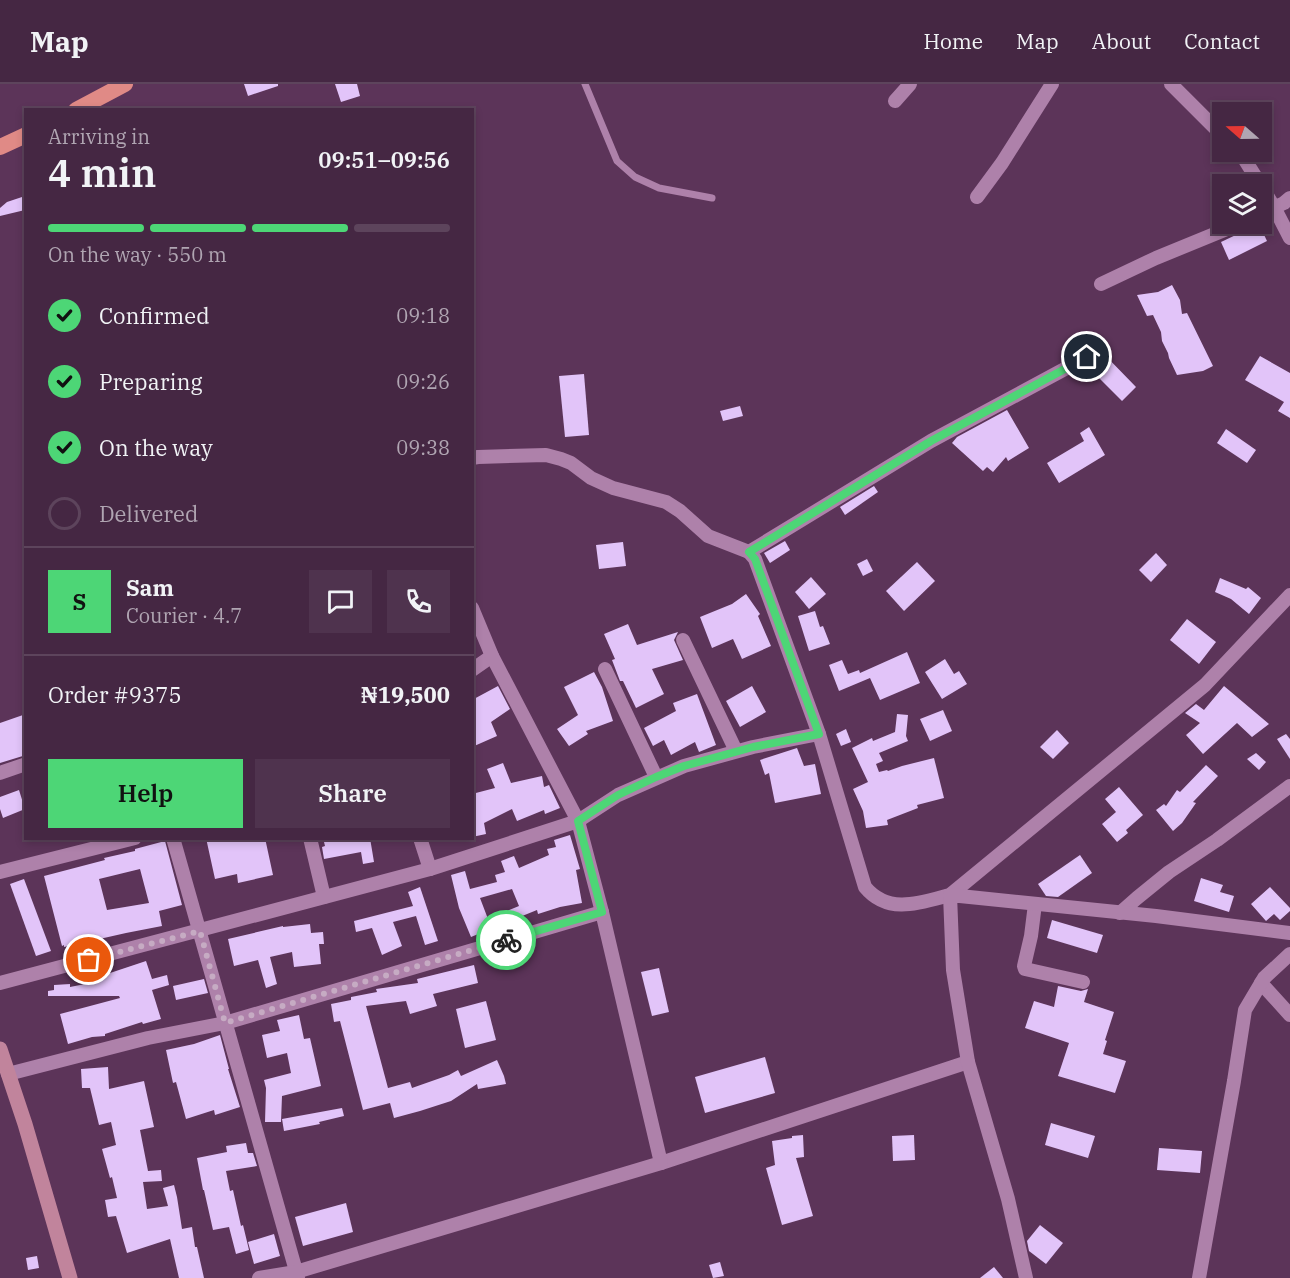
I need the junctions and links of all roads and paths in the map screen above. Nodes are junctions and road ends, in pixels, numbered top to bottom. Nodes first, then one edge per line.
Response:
1 (99, 84) edge
2 (125, 84) edge
3 (585, 84) edge
4 (910, 84) edge
5 (1052, 84) edge
6 (1171, 84) edge
7 (895, 101) dead end
8 (77, 108) edge
9 (79, 108) edge
10 (1212, 125) edge
11 (24, 136) edge
12 (0, 147) edge
13 (977, 197) dead end
14 (712, 198) dead end
15 (1290, 198) edge
16 (1272, 208) edge
17 (1272, 215) edge
18 (1215, 234) edge
19 (1290, 238) edge
20 (1101, 284) dead end
21 (1087, 357) dead end
22 (474, 458) edge
23 (749, 552) junction
24 (1290, 595) edge
25 (474, 613) edge
26 (683, 640) dead end
27 (492, 656) junction
28 (474, 669) edge
29 (605, 669) dead end
30 (819, 734) junction
31 (736, 751) junction
32 (24, 765) edge
33 (0, 773) edge
34 (656, 777) junction
35 (1290, 786) edge
36 (578, 821) junction
37 (127, 840) edge
38 (174, 840) edge
39 (310, 840) edge
40 (421, 840) edge
41 (430, 868) junction
42 (0, 872) edge
43 (950, 895) junction
44 (324, 897) junction
45 (1035, 904) junction
46 (602, 912) junction
47 (1120, 913) junction
48 (200, 931) junction
49 (1290, 933) edge
50 (1290, 954) edge
51 (1083, 982) dead end
52 (0, 983) edge
53 (1262, 983) junction
54 (1290, 1015) edge
55 (225, 1023) junction
56 (0, 1049) edge
57 (968, 1062) junction
58 (8, 1074) junction
59 (661, 1163) junction
60 (297, 1275) edge
61 (70, 1278) edge
62 (259, 1278) edge
63 (1026, 1278) edge
64 (1199, 1278) edge

1 - 8 highway
2 - 9 highway
3 - 14 lane
4 - 7 street
5 - 13 street
6 - 10 street
11 - 12 highway
15 - 16 street
17 - 19 street
18 - 20 street
21 - 23 street
22 - 23 street
23 - 30 street
24 - 43 street
25 - 27 street
26 - 31 street
27 - 28 street
27 - 36 street
29 - 34 street
30 - 31 street
30 - 43 street
31 - 34 street
32 - 33 street
34 - 36 street
35 - 47 street
36 - 41 street
36 - 46 street
37 - 42 street
38 - 48 street
39 - 44 street
40 - 41 street
41 - 44 street
43 - 45 street
43 - 57 street
44 - 48 street
45 - 47 street
45 - 51 street
46 - 55 street
46 - 59 street
47 - 49 street
48 - 52 street
48 - 55 street
50 - 53 street
53 - 54 street
53 - 64 street
55 - 58 street
55 - 60 street
56 - 58 main road
57 - 59 street
57 - 63 street
58 - 61 main road
59 - 60 street
60 - 62 street

